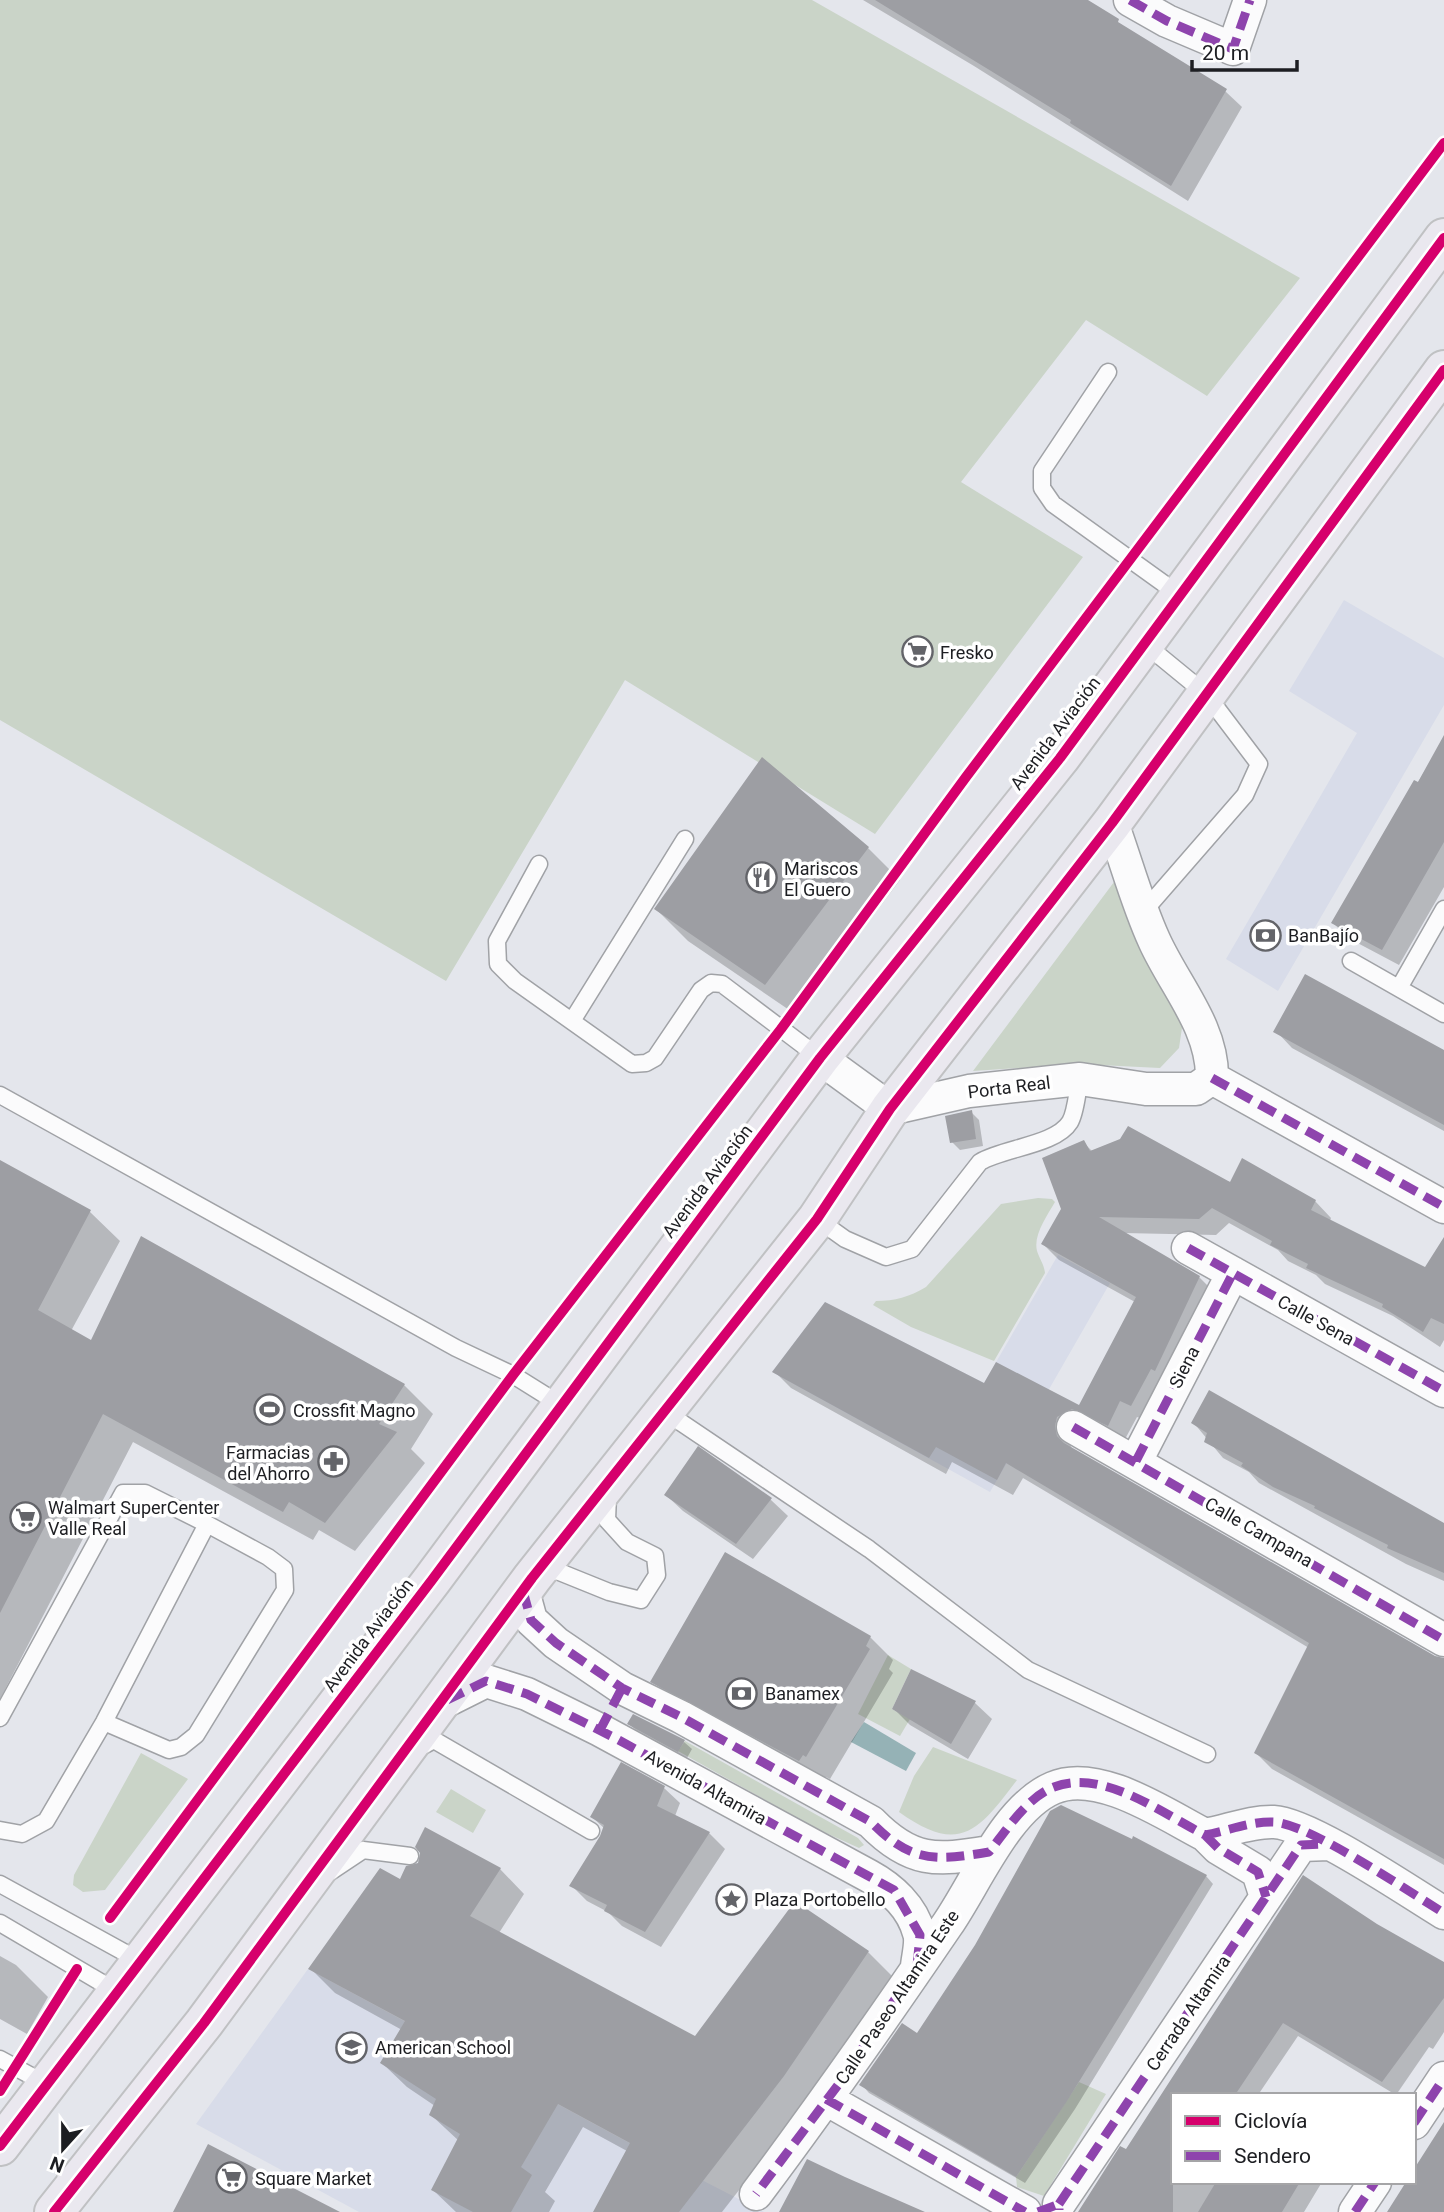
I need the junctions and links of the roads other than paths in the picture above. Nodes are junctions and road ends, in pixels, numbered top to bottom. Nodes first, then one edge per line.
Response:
1 (1130, 0) edge
2 (1250, 0) edge
3 (1444, 238) edge
4 (1108, 372) dead end
5 (1439, 385) edge
6 (1181, 596) junction
7 (1144, 644) junction
8 (1206, 694) junction
9 (1112, 822) junction
10 (685, 839) dead end
11 (539, 864) dead end
12 (1444, 909) edge
13 (1144, 911) junction
14 (1351, 961) dead end
15 (1399, 988) junction
16 (1444, 1014) edge
17 (572, 1021) junction
18 (820, 1058) junction
19 (1212, 1078) junction
20 (1080, 1079) junction
21 (0, 1095) edge
22 (891, 1109) junction
23 (1444, 1207) edge
24 (817, 1219) junction
25 (1188, 1248) dead end
26 (1233, 1273) junction
27 (1444, 1391) edge
28 (561, 1405) junction
29 (664, 1411) junction
30 (1073, 1427) dead end
31 (1136, 1461) junction
32 (609, 1484) junction
33 (207, 1524) junction
34 (528, 1585) junction
35 (1444, 1640) edge
36 (622, 1688) junction
37 (438, 1705) junction
38 (0, 1718) edge
39 (104, 1722) junction
40 (600, 1730) junction
41 (1207, 1754) dead end
42 (401, 1758) junction
43 (0, 1830) edge
44 (590, 1831) dead end
45 (1205, 1835) junction
46 (1329, 1844) junction
47 (989, 1853) junction
48 (410, 1856) dead end
49 (0, 1884) edge
50 (307, 1886) junction
51 (1266, 1898) junction
52 (1444, 1913) edge
53 (0, 1923) edge
54 (143, 1962) junction
55 (917, 1966) junction
56 (118, 1993) junction
57 (0, 2059) edge
58 (1444, 2078) edge
59 (46, 2084) junction
60 (826, 2099) junction
61 (1416, 2120) edge
62 (0, 2146) edge
63 (1374, 2184) edge
64 (756, 2194) dead end
65 (1052, 2209) edge
66 (54, 2212) edge
67 (1026, 2212) edge
68 (1355, 2212) edge

1 - 2 street
3 - 6 main road, Avenida Aviación
4 - 6 lane
5 - 8 main road
6 - 7 main road, Avenida Aviación
7 - 8 lane
7 - 18 main road, Avenida Aviación
8 - 9 main road
8 - 13 lane
9 - 13 street
9 - 22 main road
10 - 17 lane
11 - 17 lane
12 - 15 lane
13 - 19 street
14 - 15 lane
15 - 16 lane
17 - 18 lane
18 - 22 street
18 - 28 main road, Avenida Aviación
19 - 20 street, Porta Real
19 - 23 street
20 - 22 street, Porta Real
20 - 24 lane
21 - 28 lane
22 - 24 main road
24 - 29 main road
25 - 26 street, Calle Sena
26 - 27 street, Calle Sena
26 - 31 street, Siena
28 - 54 main road, Avenida Aviación
29 - 32 main road
29 - 41 lane
30 - 31 street, Calle Campana
31 - 35 street, Calle Campana
32 - 34 main road
32 - 34 lane
33 - 38 lane
33 - 39 lane
33 - 39 lane
34 - 36 street
34 - 37 main road
36 - 40 street
36 - 47 street
37 - 40 street, Avenida Altamira
37 - 42 main road
39 - 43 lane
40 - 55 street, Avenida Altamira
42 - 44 lane
42 - 50 main road
45 - 46 street
45 - 47 street, Calle Paseo Altamira Este
45 - 51 street
46 - 51 street, Cerrada Altamira
46 - 52 street
47 - 55 street, Calle Paseo Altamira Este
48 - 50 lane
49 - 54 lane
50 - 66 main road
51 - 65 street, Cerrada Altamira
53 - 56 lane
54 - 56 main road, Avenida Aviación
55 - 60 street, Calle Paseo Altamira Este
56 - 59 main road, Avenida Aviación
57 - 59 lane
58 - 61 street
59 - 62 main road, Avenida Aviación
60 - 64 street, Calle Paseo Altamira Este
60 - 67 street
63 - 68 street

